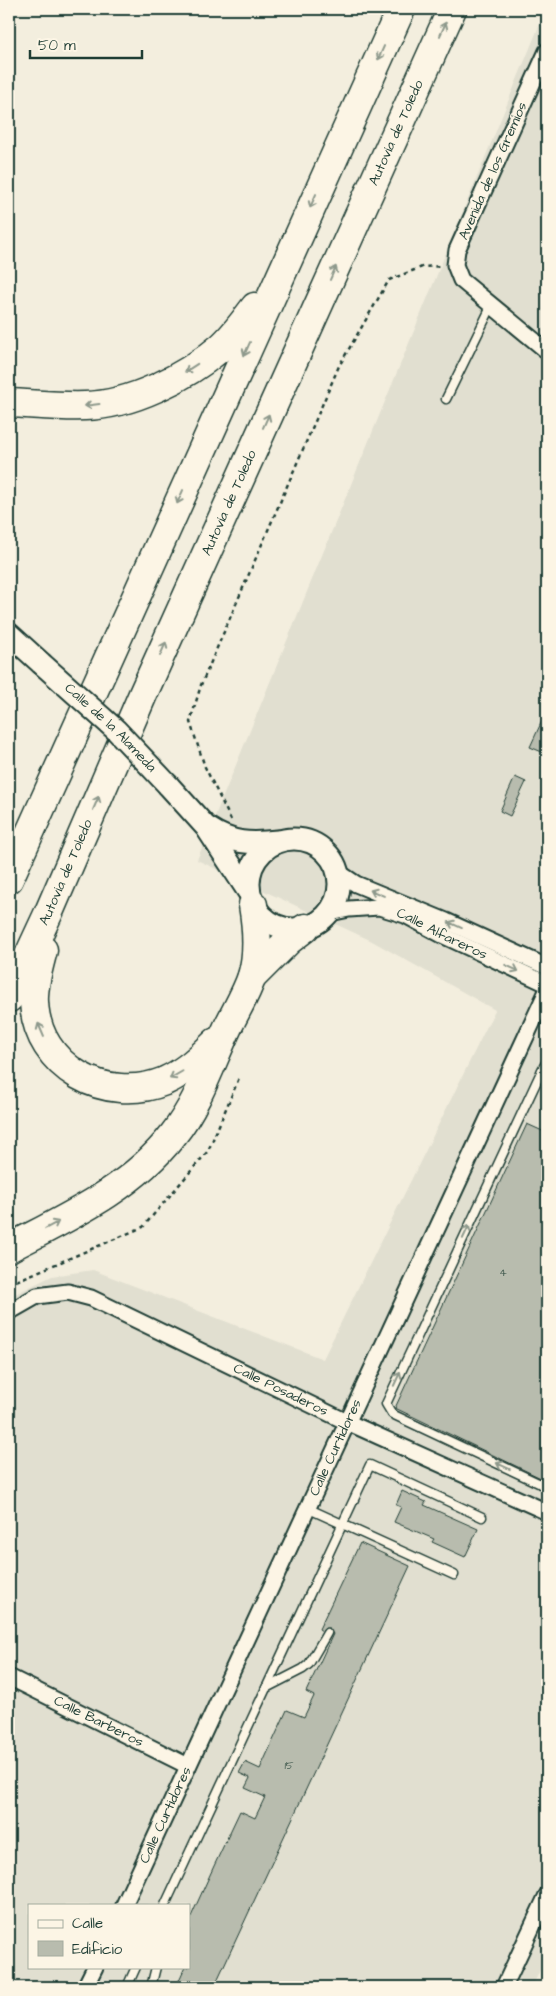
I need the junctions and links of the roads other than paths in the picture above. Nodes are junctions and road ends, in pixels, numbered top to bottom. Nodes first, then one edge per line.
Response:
1 (401, 9) edge
2 (452, 9) edge
3 (547, 51) edge
4 (280, 274) junction
5 (492, 305) junction
6 (547, 351) edge
7 (446, 399) dead end
8 (9, 403) edge
9 (9, 634) edge
10 (206, 827) junction
11 (278, 841) junction
12 (338, 872) junction
13 (9, 879) edge
14 (251, 898) junction
15 (49, 912) junction
16 (330, 913) junction
17 (305, 928) junction
18 (547, 967) edge
19 (252, 977) junction
20 (547, 984) edge
21 (547, 991) edge
22 (9, 998) edge
23 (226, 1032) junction
24 (547, 1060) edge
25 (545, 1072) edge
26 (9, 1248) edge
27 (9, 1312) edge
28 (347, 1422) junction
29 (547, 1487) edge
30 (307, 1508) junction
31 (547, 1512) edge
32 (482, 1516) dead end
33 (343, 1524) junction
34 (454, 1575) dead end
35 (327, 1633) dead end
36 (9, 1677) edge
37 (266, 1689) junction
38 (188, 1766) junction
39 (547, 1895) edge
40 (124, 1904) edge
41 (166, 1904) edge
42 (94, 1968) edge
43 (136, 1968) edge
44 (156, 1968) edge
45 (85, 1987) edge
46 (127, 1987) edge
47 (151, 1987) edge
48 (504, 1987) edge

1 -> 4 highway
15 -> 2 highway, Autovía de Toledo
3 - 5 street, Avenida de los Gremios
4 -> 8 highway
4 -> 13 highway
5 - 6 street
5 - 7 lane
9 - 10 street, Calle de la Alameda, bridge
10 - 11 street, Calle de la Alameda
10 - 14 street, Calle de la Alameda
11 - 12 street
11 - 14 street
12 - 16 street
18 -> 12 street, Calle Alfareros
14 - 17 street
14 - 19 highway
15 - 22 highway, Autovía de Toledo
23 -> 15 highway
16 - 17 street
16 -> 20 street, Calle Alfareros
17 - 19 highway
19 - 23 highway
21 - 28 street, Calle Curtidores
26 -> 23 highway
24 - 25 lane
29 -> 25 lane
27 - 28 street, Calle Posaderos
28 - 30 street, Calle Curtidores
28 - 31 street, Calle Posaderos
30 - 33 lane
30 - 38 street, Calle Curtidores
32 - 33 lane
33 - 34 lane
33 - 37 lane
35 - 37 lane
36 - 38 street, Calle Barberos
37 - 41 lane
38 - 40 street, Calle Curtidores
39 - 48 street
42 - 45 street
43 - 46 lane
44 - 47 lane

